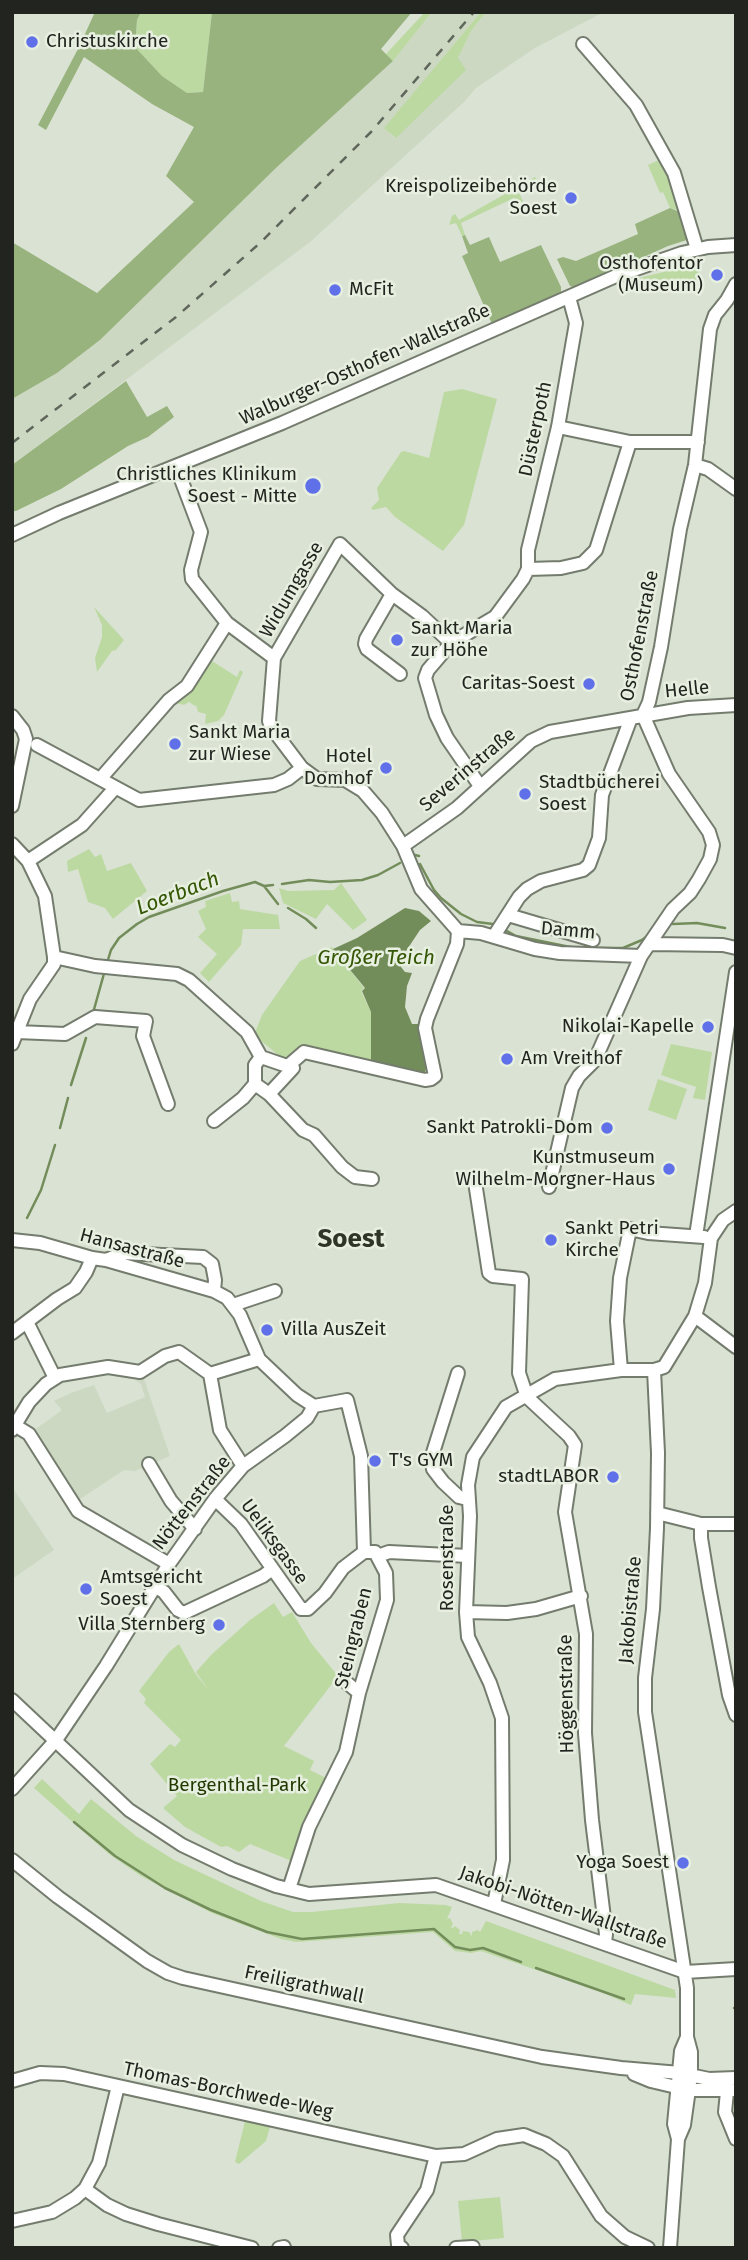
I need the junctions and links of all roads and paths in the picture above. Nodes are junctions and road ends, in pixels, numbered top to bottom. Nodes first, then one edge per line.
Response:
1 (583, 44) dead end
2 (736, 245) edge
3 (697, 249) junction
4 (733, 295) edge
5 (569, 297) junction
6 (558, 427) junction
7 (630, 442) junction
8 (698, 442) junction
9 (695, 465) junction
10 (176, 467) junction
11 (736, 489) edge
12 (12, 535) edge
13 (528, 569) junction
14 (391, 594) junction
15 (226, 623) junction
16 (451, 643) junction
17 (274, 658) junction
18 (400, 674) dead end
19 (736, 705) edge
20 (12, 716) edge
21 (637, 717) junction
22 (37, 745) dead end
23 (302, 768) junction
24 (100, 778) junction
25 (480, 786) junction
26 (115, 788) junction
27 (12, 806) edge
28 (12, 844) edge
29 (403, 846) junction
30 (28, 861) junction
31 (508, 915) junction
32 (494, 936) junction
33 (458, 937) junction
34 (593, 940) dead end
35 (650, 944) junction
36 (736, 948) edge
37 (641, 956) junction
38 (54, 957) junction
39 (736, 972) edge
40 (15, 1038) edge
41 (261, 1057) junction
42 (289, 1065) junction
43 (255, 1084) junction
44 (269, 1094) junction
45 (169, 1104) dead end
46 (214, 1121) dead end
47 (372, 1179) dead end
48 (475, 1182) dead end
49 (550, 1187) dead end
50 (736, 1210) edge
51 (696, 1236) junction
52 (711, 1238) junction
53 (14, 1240) edge
54 (92, 1258) junction
55 (106, 1260) junction
56 (214, 1291) junction
57 (275, 1291) dead end
58 (237, 1310) junction
59 (695, 1316) junction
60 (27, 1322) junction
61 (12, 1333) edge
62 (736, 1348) edge
63 (259, 1359) junction
64 (621, 1370) junction
65 (654, 1370) junction
66 (458, 1373) dead end
67 (210, 1374) junction
68 (55, 1378) junction
69 (527, 1397) junction
70 (314, 1406) junction
71 (14, 1428) edge
72 (149, 1464) dead end
73 (243, 1466) junction
74 (215, 1499) junction
75 (467, 1499) junction
76 (657, 1513) junction
77 (701, 1524) junction
78 (736, 1524) edge
79 (195, 1529) junction
80 (364, 1552) junction
81 (379, 1556) junction
82 (468, 1556) junction
83 (169, 1564) junction
84 (271, 1570) junction
85 (155, 1586) junction
86 (581, 1596) junction
87 (466, 1612) junction
88 (346, 1682) dead end
89 (359, 1693) junction
90 (12, 1700) edge
91 (736, 1715) edge
92 (56, 1740) junction
93 (12, 1789) edge
94 (12, 1860) edge
95 (289, 1889) junction
96 (494, 1904) junction
97 (605, 1943) junction
98 (736, 1969) edge
99 (685, 1972) junction
100 (621, 2068) junction
101 (685, 2074) junction
102 (736, 2078) edge
103 (12, 2081) edge
104 (118, 2086) junction
105 (684, 2089) junction
106 (731, 2091) edge
107 (736, 2138) edge
108 (436, 2155) junction
109 (85, 2189) junction
110 (12, 2221) edge
111 (473, 2247) edge
112 (253, 2248) edge
113 (402, 2248) edge
114 (456, 2248) edge
115 (648, 2248) edge
116 (670, 2248) edge

1 - 3 street
2 - 3 street, Walburger-Osthofen-Wallstraße
3 - 5 street, Walburger-Osthofen-Wallstraße
4 - 8 street, Osthofenstraße
5 - 6 street, Düsterpoth
5 - 10 street, Walburger-Osthofen-Wallstraße
6 - 7 street
6 - 13 street, Düsterpoth
7 - 8 street
7 - 13 street
8 - 9 street, Osthofenstraße
9 - 11 street
9 - 21 street, Osthofenstraße
10 - 12 street, Walburger-Osthofen-Wallstraße
10 - 15 street
13 - 16 street
14 - 16 street
14 - 17 street, Widumgasse
14 - 18 street
15 - 17 street
15 - 24 street
16 - 25 street
17 - 23 street, Widumgasse
19 - 21 street, Helle
20 - 27 street
21 - 25 street, Severinstraße
21 - 31 street
21 - 35 street, Osthofenstraße
22 - 24 street
23 - 26 street
23 - 29 street
24 - 26 street
25 - 29 street, Severinstraße
26 - 30 street
28 - 30 street
29 - 33 street
30 - 38 street
31 - 32 street
31 - 34 street
32 - 33 street, Damm
32 - 37 street, Damm
33 - 42 street
35 - 36 street
35 - 37 street, Osthofenstraße
37 - 49 street, Osthofenstraße
38 - 40 street
38 - 41 street
39 - 51 street
40 - 45 street
41 - 42 street
41 - 43 street
42 - 44 street
43 - 44 street
43 - 46 street
44 - 47 street
48 - 69 street
50 - 52 street
51 - 52 street
51 - 64 street
52 - 59 street
53 - 54 street, Hansastraße
54 - 55 street, Hansastraße
54 - 60 street
55 - 56 street, Hansastraße
55 - 56 street
56 - 58 street, Hansastraße
57 - 58 street
58 - 63 street
59 - 62 street
59 - 65 street
60 - 61 street
60 - 68 street
63 - 67 street
63 - 70 street
64 - 65 street, Rosenstraße
64 - 69 street, Rosenstraße
65 - 76 street, Jakobistraße
66 - 75 street
67 - 68 street
67 - 73 street
68 - 71 street
69 - 75 street, Rosenstraße
69 - 86 street, Höggenstraße
70 - 73 street, Nöttenstraße
70 - 80 street
71 - 83 street
72 - 79 street
73 - 74 street, Nöttenstraße
74 - 79 street, Nöttenstraße
74 - 84 street, Ueliksgasse
75 - 82 street, Rosenstraße
76 - 77 street
76 - 99 street, Jakobistraße
77 - 78 street
77 - 91 street
79 - 83 street, Nöttenstraße
80 - 81 street
80 - 84 street, Ueliksgasse
81 - 82 street
81 - 89 street, Steingraben
82 - 87 street, Rosenstraße
83 - 85 street, Nöttenstraße
84 - 85 street
85 - 92 street, Nöttenstraße
86 - 87 street
86 - 97 street, Höggenstraße
87 - 96 street, Rosenstraße
88 - 89 street
89 - 95 street, Steingraben
90 - 92 street, Jakobi-Nötten-Wallstraße
92 - 93 street, Nöttenstraße
92 - 95 street, Jakobi-Nötten-Wallstraße
94 - 100 street, Freiligrathwall
95 - 96 street, Jakobi-Nötten-Wallstraße
96 - 97 street, Jakobi-Nötten-Wallstraße
97 - 99 street, Jakobi-Nötten-Wallstraße
98 - 99 street
99 - 101 street, Jakobistraße
100 - 101 street, Freiligrathwall
100 - 105 street, Freiligrathwall
101 - 102 street, Freiligrathwall
101 - 105 street, Jakobistraße
103 - 104 street, Thomas-Borchwede-Weg
104 - 108 street, Thomas-Borchwede-Weg
104 - 109 street
105 - 106 street, Freiligrathwall
105 - 116 street, Jakobistraße
106 - 107 street
108 - 113 street
108 - 115 street, Thomas-Borchwede-Weg
109 - 110 street
109 - 112 street
111 - 114 street

